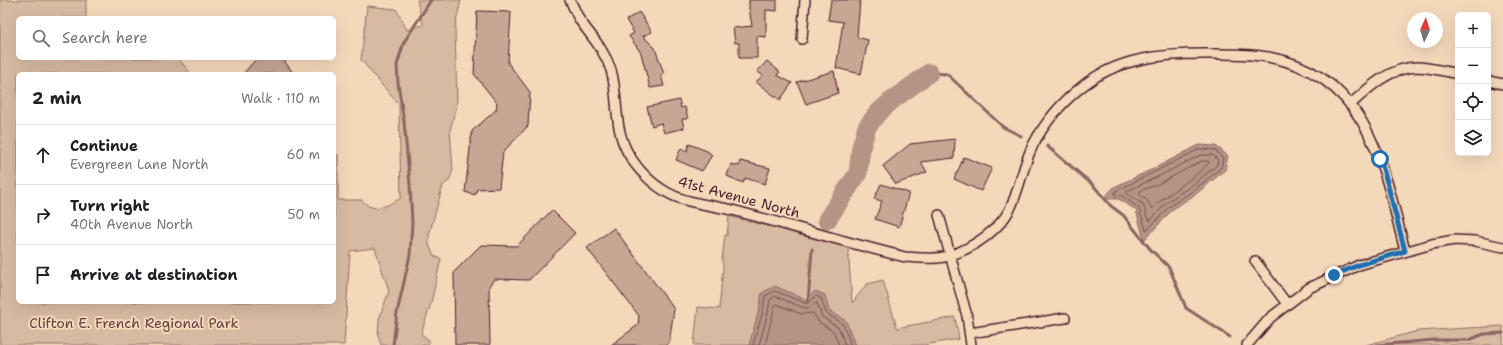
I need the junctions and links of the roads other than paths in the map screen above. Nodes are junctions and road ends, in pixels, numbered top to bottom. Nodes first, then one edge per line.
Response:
1 (570, 0) edge
2 (805, 0) edge
3 (802, 39) dead end
4 (1455, 73) edge
5 (1491, 82) edge
6 (1503, 84) edge
7 (1350, 105) junction
8 (939, 215) dead end
9 (1503, 247) edge
10 (1405, 251) junction
11 (951, 255) junction
12 (1255, 261) dead end
13 (1286, 304) junction
14 (1065, 318) dead end
15 (970, 333) junction
16 (971, 345) edge
17 (1247, 345) edge

1 - 11 street, 41st Avenue North
2 - 3 street
4 - 7 street
5 - 6 street
7 - 10 street, 41st Avenue North
7 - 11 street, 41st Avenue North
8 - 11 street
9 - 10 street
10 - 13 street
11 - 15 street
12 - 13 street
13 - 17 street
14 - 15 street
15 - 16 street

